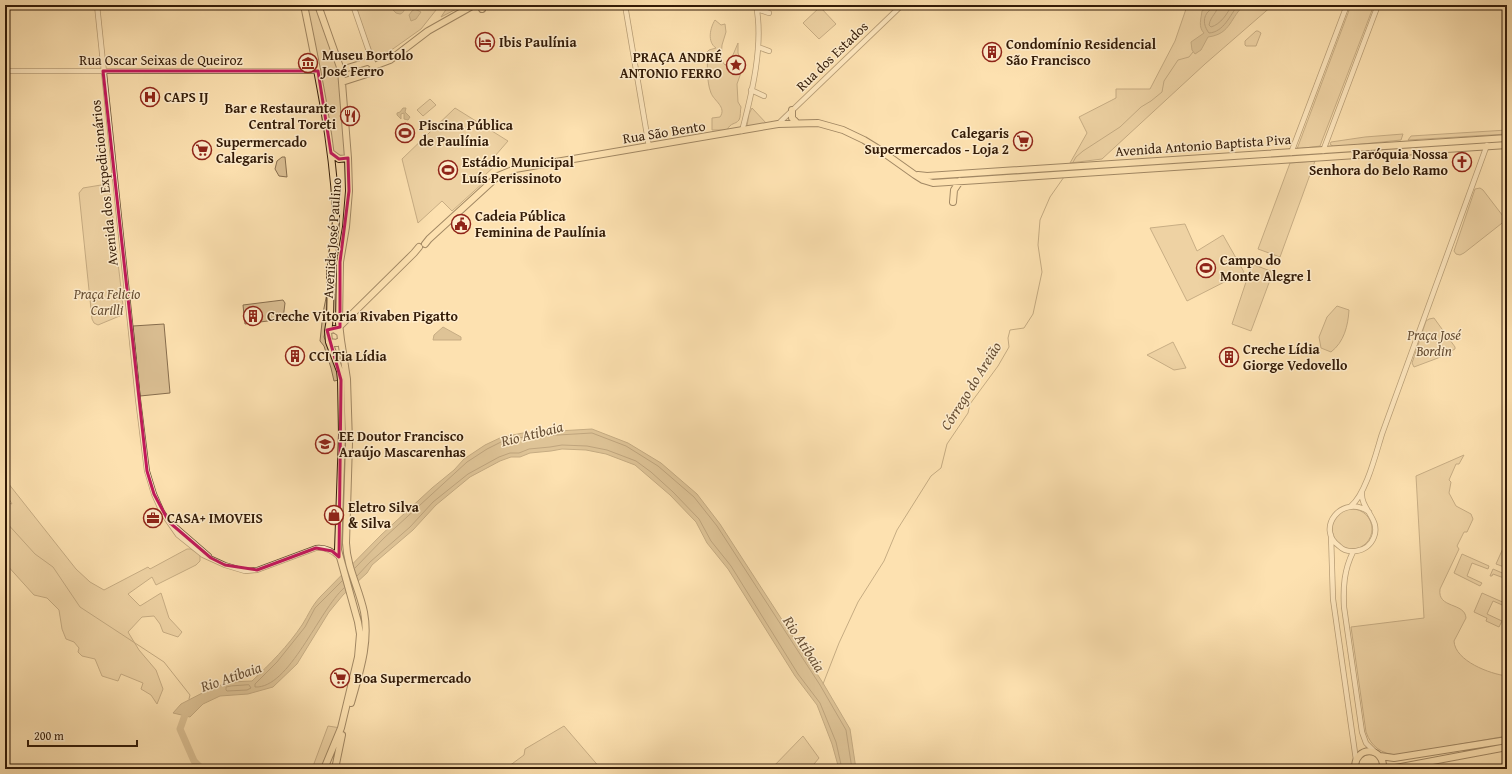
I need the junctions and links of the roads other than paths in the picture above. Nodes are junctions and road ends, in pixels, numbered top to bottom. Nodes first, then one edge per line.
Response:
1 (97, 5) edge
2 (304, 5) edge
3 (318, 5) edge
4 (353, 5) edge
5 (474, 5) edge
6 (625, 5) edge
7 (902, 5) edge
8 (1347, 5) edge
9 (1378, 5) edge
10 (757, 7) edge
11 (769, 13) dead end
12 (758, 47) junction
13 (769, 51) dead end
14 (374, 66) junction
15 (341, 70) junction
16 (5, 71) edge
17 (103, 71) junction
18 (318, 71) junction
19 (342, 82) junction
20 (752, 90) junction
21 (764, 96) dead end
22 (792, 110) junction
23 (797, 123) junction
24 (778, 124) junction
25 (742, 131) junction
26 (1507, 138) edge
27 (1493, 139) junction
28 (1483, 140) junction
29 (1507, 145) edge
30 (649, 147) junction
31 (1486, 147) junction
32 (1323, 150) junction
33 (1292, 151) junction
34 (331, 153) junction
35 (1320, 157) junction
36 (348, 158) junction
37 (1290, 159) junction
38 (1081, 166) junction
39 (1082, 173) junction
40 (1018, 174) junction
41 (915, 175) junction
42 (925, 176) joint
43 (960, 181) junction
44 (931, 182) joint
45 (953, 202) dead end
46 (337, 332) junction
47 (329, 342) junction
48 (1362, 489) junction
49 (1351, 506) junction
50 (1369, 512) junction
51 (169, 522) junction
52 (184, 527) dead end
53 (178, 529) junction
54 (1331, 535) junction
55 (195, 544) junction
56 (189, 545) junction
57 (1353, 552) junction
58 (339, 557) junction
59 (211, 558) junction
60 (1507, 740) edge
61 (1507, 747) edge
62 (332, 751) junction
63 (1378, 755) junction
64 (1356, 760) junction
65 (324, 769) edge
66 (328, 769) edge
67 (335, 769) edge
68 (1355, 769) edge
69 (1383, 769) edge
70 (1390, 769) edge

1 - 17 street, Avenida dos Expedicionários
2 - 18 main road, Avenida José Paulino
3 - 15 main road, Avenida José Paulino
4 - 14 street
5 - 14 main road
6 - 30 street
7 - 22 street, Rua dos Estados
8 - 33 street
9 - 32 street
10 - 11 street
10 - 12 street
12 - 13 street
12 - 20 street
14 - 15 main road
14 - 19 main road
15 - 19 main road, Avenida José Paulino
16 - 17 street, Rua Oscar Seixas de Queiroz
17 - 18 street, Rua Oscar Seixas de Queiroz
17 - 51 street, Avenida dos Expedicionários
18 - 34 main road, Avenida José Paulino
19 - 36 main road, Avenida José Paulino
20 - 21 street
20 - 25 street
22 - 23 main road
22 - 24 street, Rua dos Estados
23 - 24 main road, Rua São Bento
23 - 41 main road, Rua São Bento
24 - 25 main road, Rua São Bento
25 - 30 main road, Rua São Bento
26 - 27 main road, Avenida Antonio Baptista Piva
27 - 28 main road, Avenida Antonio Baptista Piva
27 - 31 street
28 - 31 street
28 - 32 main road, Avenida Antonio Baptista Piva
29 - 31 main road, Avenida Antonio Baptista Piva
30 - 46 main road, Rua São Bento
31 - 35 main road, Avenida Antonio Baptista Piva
31 - 48 street
32 - 33 main road, Avenida Antonio Baptista Piva
32 - 35 street
33 - 37 street
33 - 38 main road, Avenida Antonio Baptista Piva
34 - 36 main road
34 - 46 main road, Avenida José Paulino
35 - 37 main road, Avenida Antonio Baptista Piva
36 - 46 main road, Avenida José Paulino
37 - 39 main road, Avenida Antonio Baptista Piva
38 - 39 main road
38 - 40 main road, Avenida Antonio Baptista Piva
39 - 40 main road, Avenida Antonio Baptista Piva
40 - 42 main road, Avenida Antonio Baptista Piva
40 - 43 main road, Avenida Antonio Baptista Piva
41 - 42 main road, Rua São Bento
41 - 44 main road, Rua São Bento
43 - 44 main road, Avenida Antonio Baptista Piva
43 - 45 main road
46 - 47 main road
46 - 47 main road
46 - 67 main road, Avenida José Paulino
47 - 58 main road
48 - 49 street
48 - 50 street
49 - 50 street
49 - 54 street
50 - 57 street
51 - 53 street, Avenida dos Expedicionários
51 - 56 street, Avenida dos Expedicionários
52 - 53 street
53 - 55 street, Avenida dos Expedicionários
54 - 57 street
54 - 64 street
55 - 56 street
55 - 59 street, Avenida dos Expedicionários
56 - 59 street, Avenida dos Expedicionários
57 - 63 street
58 - 59 street
58 - 62 main road
60 - 63 main road
61 - 70 main road
62 - 65 main road
62 - 66 main road
63 - 64 main road
63 - 69 main road
64 - 68 main road

